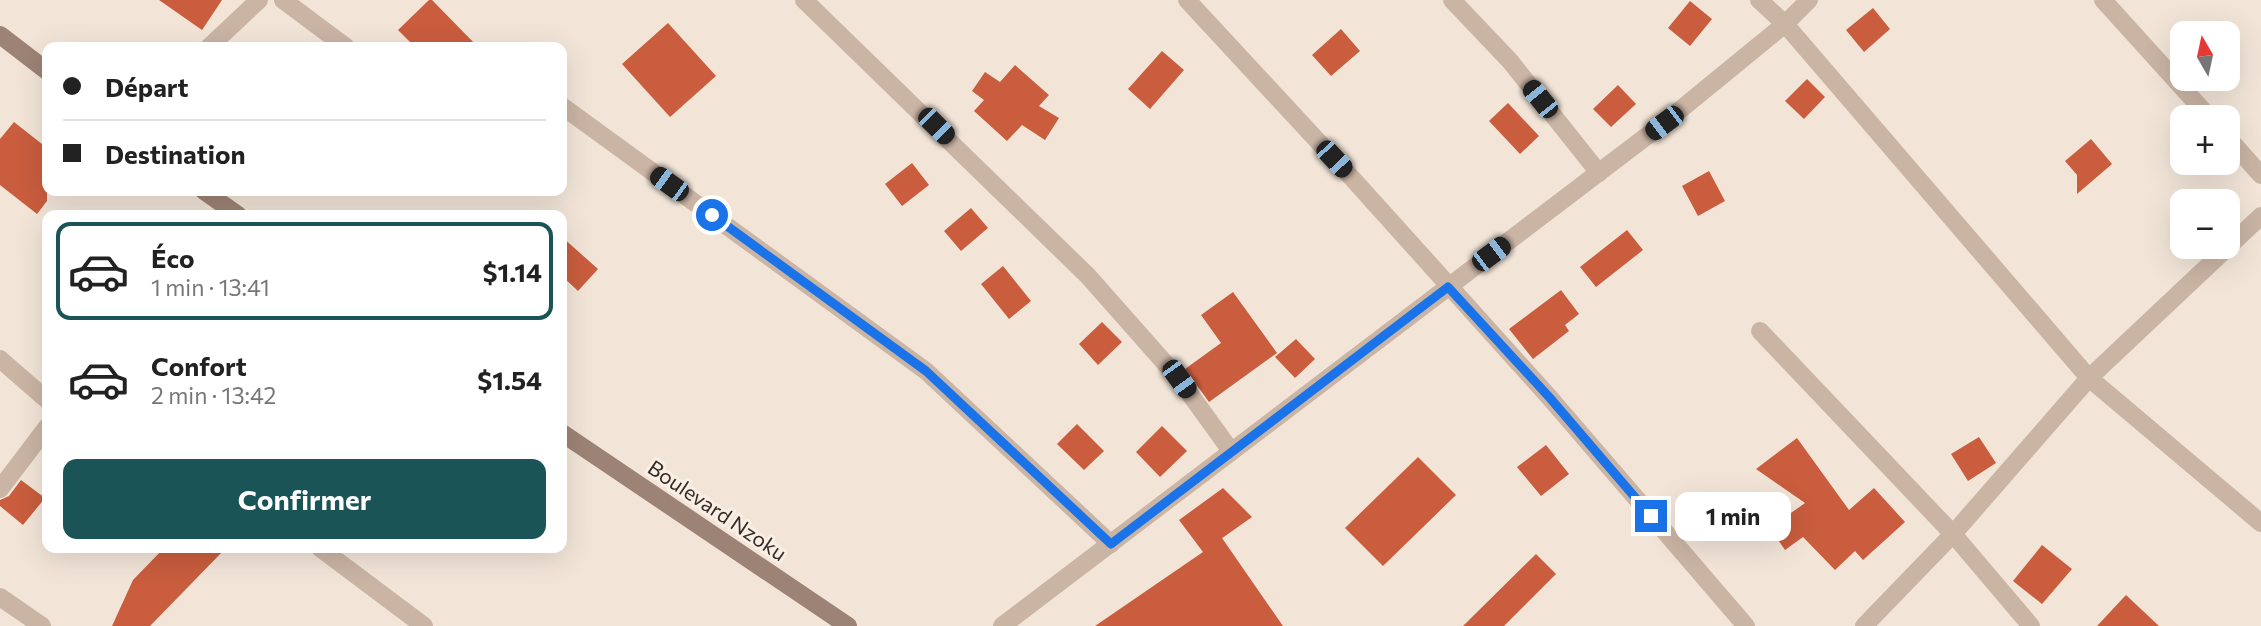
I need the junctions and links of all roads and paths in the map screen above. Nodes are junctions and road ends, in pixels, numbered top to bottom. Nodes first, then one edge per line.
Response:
1 (259, 0) edge
2 (283, 0) edge
3 (804, 0) edge
4 (1187, 0) edge
5 (1452, 0) edge
6 (1759, 0) edge
7 (1810, 0) edge
8 (2103, 0) edge
9 (1785, 24) junction
10 (0, 35) edge
11 (214, 42) edge
12 (339, 42) edge
13 (42, 67) edge
14 (2198, 105) edge
15 (567, 110) edge
16 (2240, 151) edge
17 (1599, 173) junction
18 (2261, 175) edge
19 (2261, 216) edge
20 (1448, 287) junction
21 (1760, 331) dead end
22 (0, 359) edge
23 (2089, 378) junction
24 (42, 396) edge
25 (42, 434) edge
26 (567, 436) edge
27 (1231, 452) junction
28 (0, 489) edge
29 (2261, 523) edge
30 (1953, 534) junction
31 (1111, 544) junction
32 (327, 553) edge
33 (0, 597) edge
34 (842, 624) edge
35 (42, 626) edge
36 (424, 626) edge
37 (1002, 626) edge
38 (1746, 626) edge
39 (1864, 626) edge
40 (2031, 626) edge

1 - 11 street
2 - 12 street
3 - 27 street
4 - 20 street
5 - 17 street
6 - 9 street
7 - 9 street
8 - 14 street
9 - 17 street
9 - 23 street
10 - 13 street
15 - 31 street
16 - 18 street
17 - 20 street
19 - 23 street
20 - 27 street
20 - 38 street
21 - 30 street
22 - 24 street
23 - 29 street
23 - 30 street
25 - 28 street
26 - 34 street, Boulevard Nzoku
27 - 31 street
30 - 39 street
30 - 40 street
31 - 37 street
32 - 36 street
33 - 35 street

